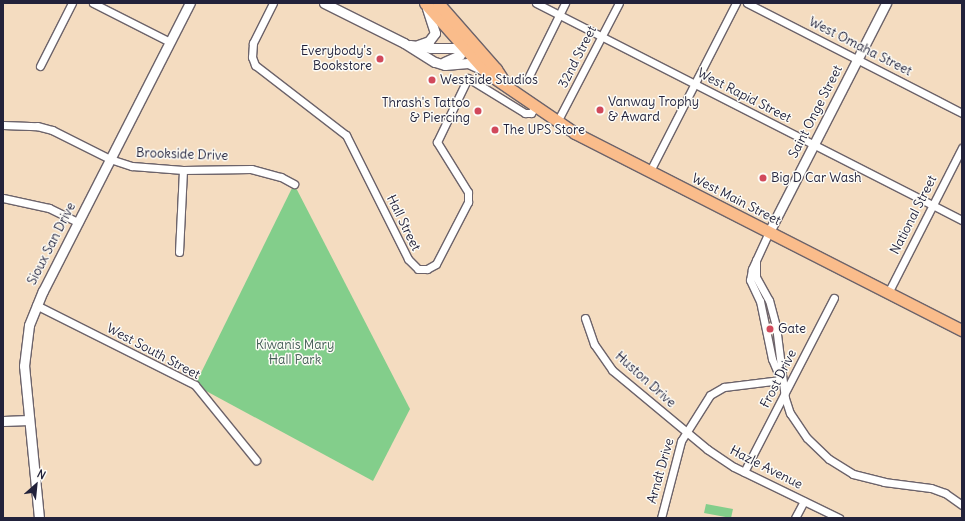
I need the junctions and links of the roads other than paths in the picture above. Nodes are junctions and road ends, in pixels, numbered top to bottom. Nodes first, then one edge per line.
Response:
1 (72, 3) edge
2 (93, 3) edge
3 (190, 3) edge
4 (273, 3) edge
5 (324, 3) edge
6 (438, 3) edge
7 (536, 3) edge
8 (565, 3) edge
9 (619, 3) edge
10 (736, 3) edge
11 (747, 3) edge
12 (886, 3) edge
13 (425, 4) edge
14 (559, 15) junction
15 (462, 32) junction
16 (602, 36) junction
17 (170, 42) junction
18 (404, 43) junction
19 (414, 46) junction
20 (462, 47) junction
21 (857, 59) junction
22 (435, 62) junction
23 (40, 66) dead end
24 (487, 73) junction
25 (528, 78) dead end
26 (503, 79) junction
27 (694, 84) junction
28 (496, 94) junction
29 (535, 107) junction
30 (962, 113) edge
31 (557, 122) junction
32 (3, 125) edge
33 (814, 144) junction
34 (962, 148) edge
35 (110, 159) junction
36 (183, 170) junction
37 (650, 171) junction
38 (294, 184) dead end
39 (3, 198) edge
40 (932, 205) junction
41 (962, 220) edge
42 (78, 222) junction
43 (769, 232) junction
44 (179, 252) dead end
45 (756, 260) junction
46 (888, 293) junction
47 (834, 298) dead end
48 (36, 305) junction
49 (585, 318) dead end
50 (962, 330) edge
51 (781, 380) junction
52 (784, 395) junction
53 (29, 420) junction
54 (3, 421) edge
55 (686, 433) junction
56 (256, 460) dead end
57 (744, 472) junction
58 (804, 501) junction
59 (962, 505) edge
60 (40, 518) edge
61 (661, 518) edge
62 (795, 518) edge
63 (839, 518) edge

1 - 23 street
2 - 17 street
3 - 17 street, Sioux San Drive
4 - 28 street, Hall Street
5 - 18 street, West Main Street
6 - 15 main road
7 - 14 street, West Rapid Street
8 - 14 street
9 - 16 street, 32nd Street
10 - 27 street
11 - 21 street, West Omaha Street
12 - 21 street, Saint Onge Street
13 - 19 street
13 - 20 main road
14 - 16 street, West Rapid Street
14 - 25 street
15 - 20 street
15 - 26 main road
16 - 27 street, West Rapid Street
16 - 31 street, 32nd Street
17 - 35 street, Sioux San Drive
18 - 19 street, West Main Street
18 - 22 street, West Main Street
19 - 20 street, West Main Street
20 - 22 street
20 - 24 main road
20 - 26 street, West Main Street
21 - 30 street, West Omaha Street
21 - 33 street, Saint Onge Street
22 - 24 street, West Main Street
24 - 26 main road, West Main Street
26 - 28 street
26 - 29 main road, West Main Street
27 - 33 street, West Rapid Street
27 - 37 street
28 - 29 street, Hall Street
29 - 31 main road, West Main Street
31 - 37 main road, West Main Street
32 - 35 street, Brookside Drive
33 - 40 street, West Rapid Street
33 - 43 street, Saint Onge Street
34 - 40 street, National Street
35 - 36 street, Brookside Drive
35 - 42 street, Sioux San Drive
36 - 38 street, Brookside Drive
36 - 44 street
37 - 43 main road, West Main Street
39 - 42 street
40 - 41 street, West Rapid Street
40 - 46 street, National Street
42 - 48 street, Sioux San Drive
43 - 45 street
43 - 46 main road, West Main Street
45 - 51 street
45 - 51 street
46 - 50 main road, West Main Street
47 - 52 street, Frost Drive
48 - 53 street, Sioux San Drive
48 - 56 street, West South Street
49 - 55 street, Huston Drive
51 - 52 street
51 - 55 street, Arndt Drive
52 - 57 street, Frost Drive
52 - 59 street
53 - 54 street
53 - 60 street, Sioux San Drive
55 - 57 street, Hazle Avenue
55 - 61 street, Arndt Drive
57 - 58 street, Hazle Avenue
58 - 62 street
58 - 63 street, Hazle Avenue

